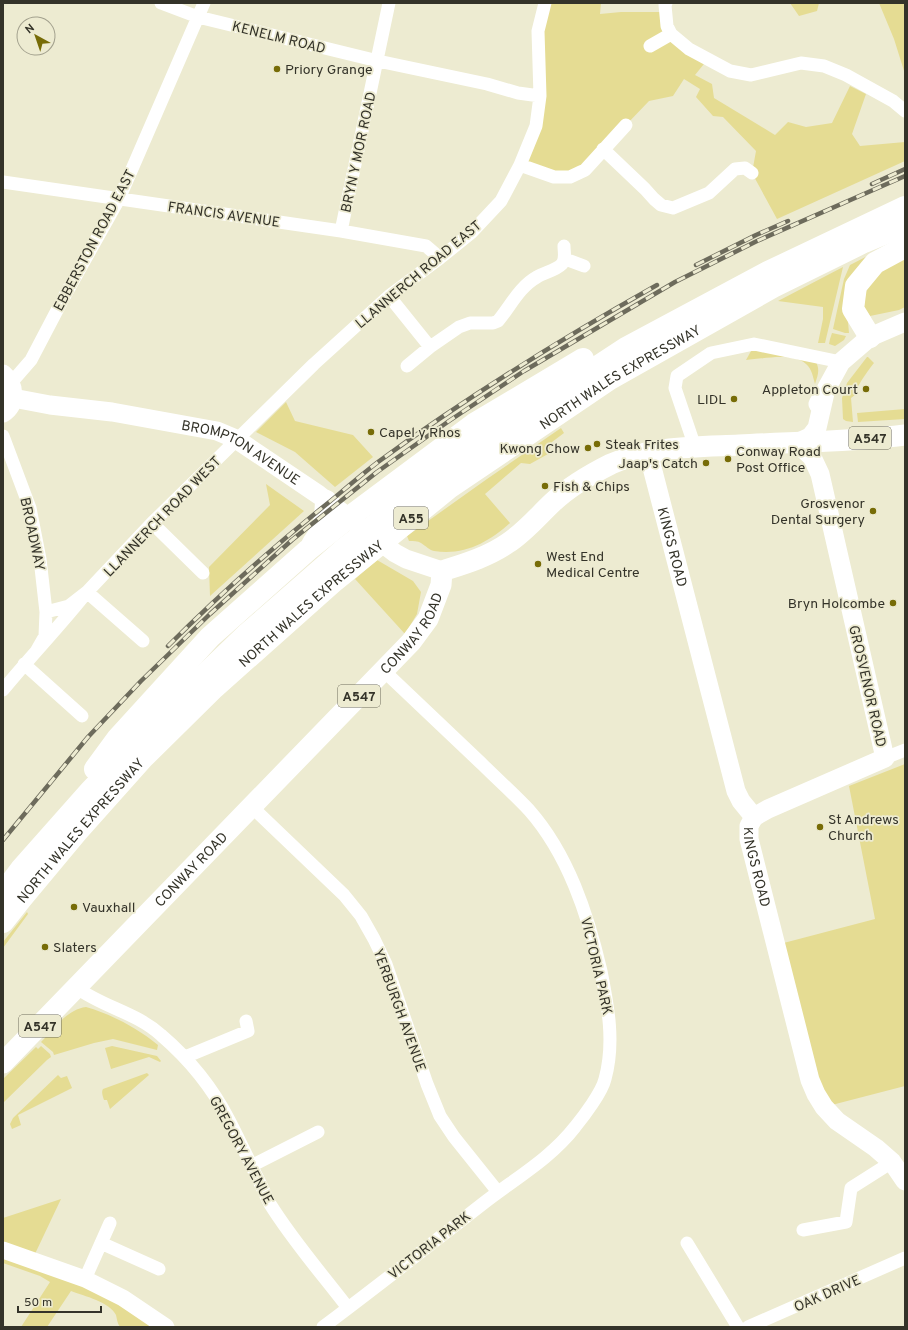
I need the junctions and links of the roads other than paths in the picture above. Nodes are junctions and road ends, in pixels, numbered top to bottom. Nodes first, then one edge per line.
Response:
1 (161, 3) edge
2 (204, 3) edge
3 (389, 3) edge
4 (545, 3) edge
5 (666, 3) edge
6 (198, 17) junction
7 (671, 34) junction
8 (650, 46) dead end
9 (378, 61) junction
10 (540, 96) junction
11 (905, 111) edge
12 (626, 125) dead end
13 (603, 149) junction
14 (520, 165) junction
15 (752, 173) dead end
16 (3, 182) edge
17 (118, 199) junction
18 (905, 207) edge
19 (905, 225) edge
20 (341, 231) junction
21 (905, 247) edge
22 (440, 258) junction
23 (584, 266) dead end
24 (389, 296) junction
25 (905, 322) edge
26 (870, 337) junction
27 (430, 347) junction
28 (841, 362) junction
29 (407, 366) dead end
30 (7, 392) edge
31 (825, 393) junction
32 (905, 435) edge
33 (3, 436) edge
34 (236, 439) junction
35 (835, 440) junction
36 (797, 443) junction
37 (764, 444) junction
38 (695, 447) junction
39 (648, 452) junction
40 (820, 474) junction
41 (335, 511) junction
42 (152, 523) junction
43 (442, 571) junction
44 (203, 573) dead end
45 (87, 592) junction
46 (46, 612) junction
47 (143, 641) dead end
48 (37, 650) junction
49 (24, 664) junction
50 (384, 671) junction
51 (3, 690) edge
52 (82, 716) dead end
53 (905, 750) edge
54 (885, 758) junction
55 (252, 807) junction
56 (754, 817) junction
57 (21, 869) junction
58 (3, 893) edge
59 (3, 922) edge
60 (77, 988) junction
61 (246, 1022) dead end
62 (185, 1057) junction
63 (3, 1063) edge
64 (318, 1132) dead end
65 (892, 1162) junction
66 (251, 1166) junction
67 (905, 1181) edge
68 (498, 1192) junction
69 (110, 1223) dead end
70 (803, 1230) dead end
71 (101, 1243) junction
72 (686, 1243) dead end
73 (3, 1250) edge
74 (905, 1258) edge
75 (159, 1269) dead end
76 (85, 1279) junction
77 (348, 1308) junction
78 (166, 1327) edge
79 (323, 1327) edge
80 (738, 1327) edge
81 (748, 1327) edge

1 - 6 street, KENELM ROAD
2 - 6 street, EBBERSTON ROAD EAST
3 - 9 street, BRYN Y MOR ROAD
4 - 10 street, LLANNERCH ROAD EAST
5 - 7 street
6 - 9 street, KENELM ROAD
6 - 17 street, EBBERSTON ROAD EAST
7 - 8 street
7 - 11 street
9 - 10 street, KENELM ROAD
9 - 20 street, BRYN Y MOR ROAD
10 - 14 street, LLANNERCH ROAD EAST
12 - 13 street
13 - 14 street
13 - 15 street
14 - 22 street, LLANNERCH ROAD EAST
16 - 17 street, FRANCIS AVENUE
17 - 20 street, FRANCIS AVENUE
17 - 30 street, EBBERSTON ROAD EAST
18 - 41 highway
18 - 57 highway, NORTH WALES EXPRESSWAY / A55
19 - 59 highway, NORTH WALES EXPRESSWAY / A55
20 - 22 street, FRANCIS AVENUE
21 - 26 highway
22 - 24 street, LLANNERCH ROAD EAST
23 - 27 street
24 - 27 street
24 - 34 street, LLANNERCH ROAD EAST
25 - 26 main road
26 - 28 main road
27 - 29 street
28 - 31 main road
28 - 38 street
30 - 34 main road, BROMPTON AVENUE
31 - 36 main road
31 - 37 main road
32 - 35 main road, CONWAY ROAD / A547
33 - 46 street, BROADWAY
34 - 41 main road, BROMPTON AVENUE
34 - 42 street, LLANNERCH ROAD WEST
35 - 36 main road, CONWAY ROAD / A547
35 - 40 main road, GROSVENOR ROAD
36 - 37 main road, CONWAY ROAD / A547
36 - 40 main road, GROSVENOR ROAD
37 - 38 main road, CONWAY ROAD / A547
38 - 39 main road, CONWAY ROAD / A547
39 - 43 main road, CONWAY ROAD / A547
39 - 56 main road, KINGS ROAD
40 - 54 main road, GROSVENOR ROAD
41 - 43 main road, BROMPTON AVENUE
41 - 57 highway
42 - 44 street
42 - 45 street, LLANNERCH ROAD WEST
43 - 50 main road, CONWAY ROAD / A547
45 - 46 street, LLANNERCH ROAD WEST
45 - 47 street
45 - 48 street, LLANNERCH ROAD WEST
46 - 48 street, LLANNERCH ROAD WEST
48 - 49 street, LLANNERCH ROAD WEST
49 - 51 street, LLANNERCH ROAD WEST
49 - 52 street
50 - 55 main road, CONWAY ROAD / A547
50 - 68 street, VICTORIA PARK
53 - 54 street
54 - 56 main road
55 - 60 main road, CONWAY ROAD / A547
55 - 68 street, YERBURGH AVENUE
56 - 65 main road, KINGS ROAD
57 - 58 highway, NORTH WALES EXPRESSWAY / A55
60 - 62 street, GREGORY AVENUE
60 - 63 main road, CONWAY ROAD / A547
61 - 62 street
62 - 66 street, GREGORY AVENUE
64 - 66 street
65 - 67 main road, KINGS ROAD
65 - 70 street
66 - 77 street, GREGORY AVENUE
68 - 77 street, VICTORIA PARK
69 - 71 street
71 - 75 street
71 - 76 street
72 - 80 street
73 - 76 street
74 - 81 street, OAK DRIVE
76 - 78 street
77 - 79 street, VICTORIA PARK

